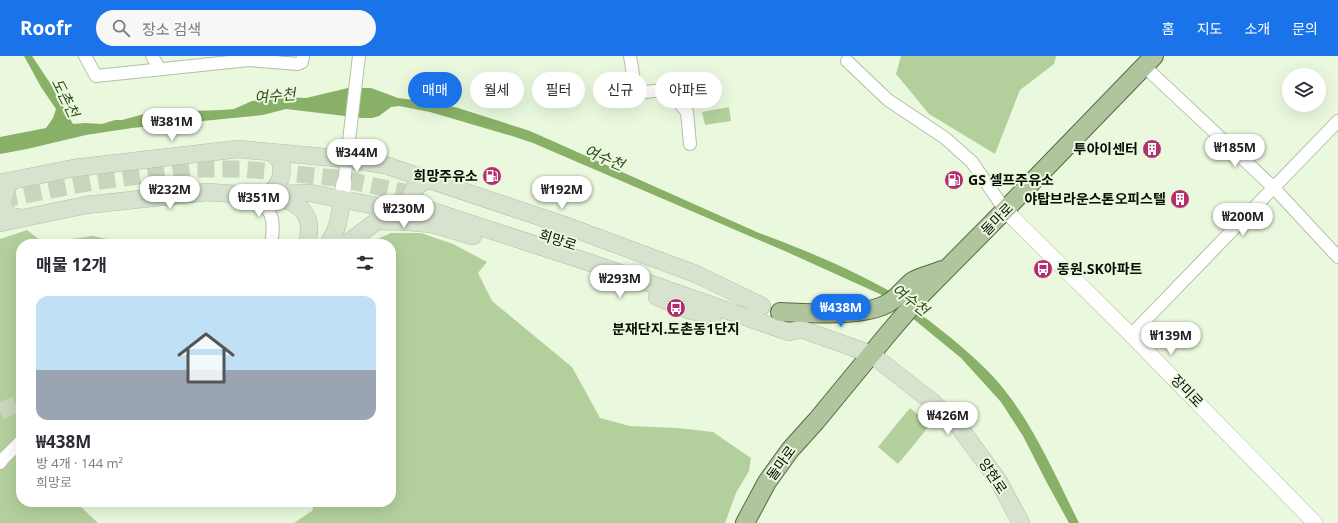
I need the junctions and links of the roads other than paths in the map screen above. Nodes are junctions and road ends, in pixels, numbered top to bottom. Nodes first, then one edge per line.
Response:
1 (85, 56) edge
2 (152, 56) edge
3 (303, 56) edge
4 (359, 56) edge
5 (630, 56) edge
6 (249, 58) edge
7 (1149, 61) edge
8 (847, 62) dead end
9 (159, 68) junction
10 (1338, 122) edge
11 (690, 144) dead end
12 (271, 152) junction
13 (347, 159) junction
14 (428, 180) junction
15 (5, 182) edge
16 (1274, 188) junction
17 (343, 191) junction
18 (249, 194) junction
19 (269, 194) junction
20 (420, 207) junction
21 (1006, 210) junction
22 (22, 218) junction
23 (0, 223) edge
24 (473, 236) junction
25 (272, 239) edge
26 (308, 239) edge
27 (331, 239) edge
28 (354, 239) edge
29 (1338, 257) edge
30 (948, 268) junction
31 (762, 306) junction
32 (777, 320) junction
33 (1132, 335) junction
34 (871, 354) junction
35 (16, 446) edge
36 (0, 463) edge
37 (745, 523) edge
38 (1021, 523) edge
39 (1315, 523) edge

1 - 9 street
2 - 9 street
3 - 6 street
4 - 13 street
5 - 11 street
6 - 9 street
7 - 16 street
7 - 21 main road, 돌마로
8 - 21 street
10 - 16 street
12 - 13 main road
12 - 15 main road
12 - 19 main road
13 - 14 main road
13 - 17 street
14 - 20 main road
14 - 31 main road
15 - 22 main road
16 - 29 street
16 - 33 street
17 - 19 main road
17 - 20 main road
17 - 27 main road
18 - 19 main road
18 - 22 main road
18 - 25 street
18 - 26 main road
20 - 24 main road
20 - 31 main road, 희망로
20 - 32 main road, 희망로
21 - 30 main road, 돌마로
21 - 33 street, 장미로
22 - 23 main road
24 - 28 main road
24 - 32 main road
30 - 32 main road
30 - 34 main road, 돌마로
31 - 32 main road, 희망로
32 - 34 main road, 희망로
33 - 39 street, 장미로
34 - 37 main road, 돌마로
34 - 38 main road, 양현로
35 - 36 street

